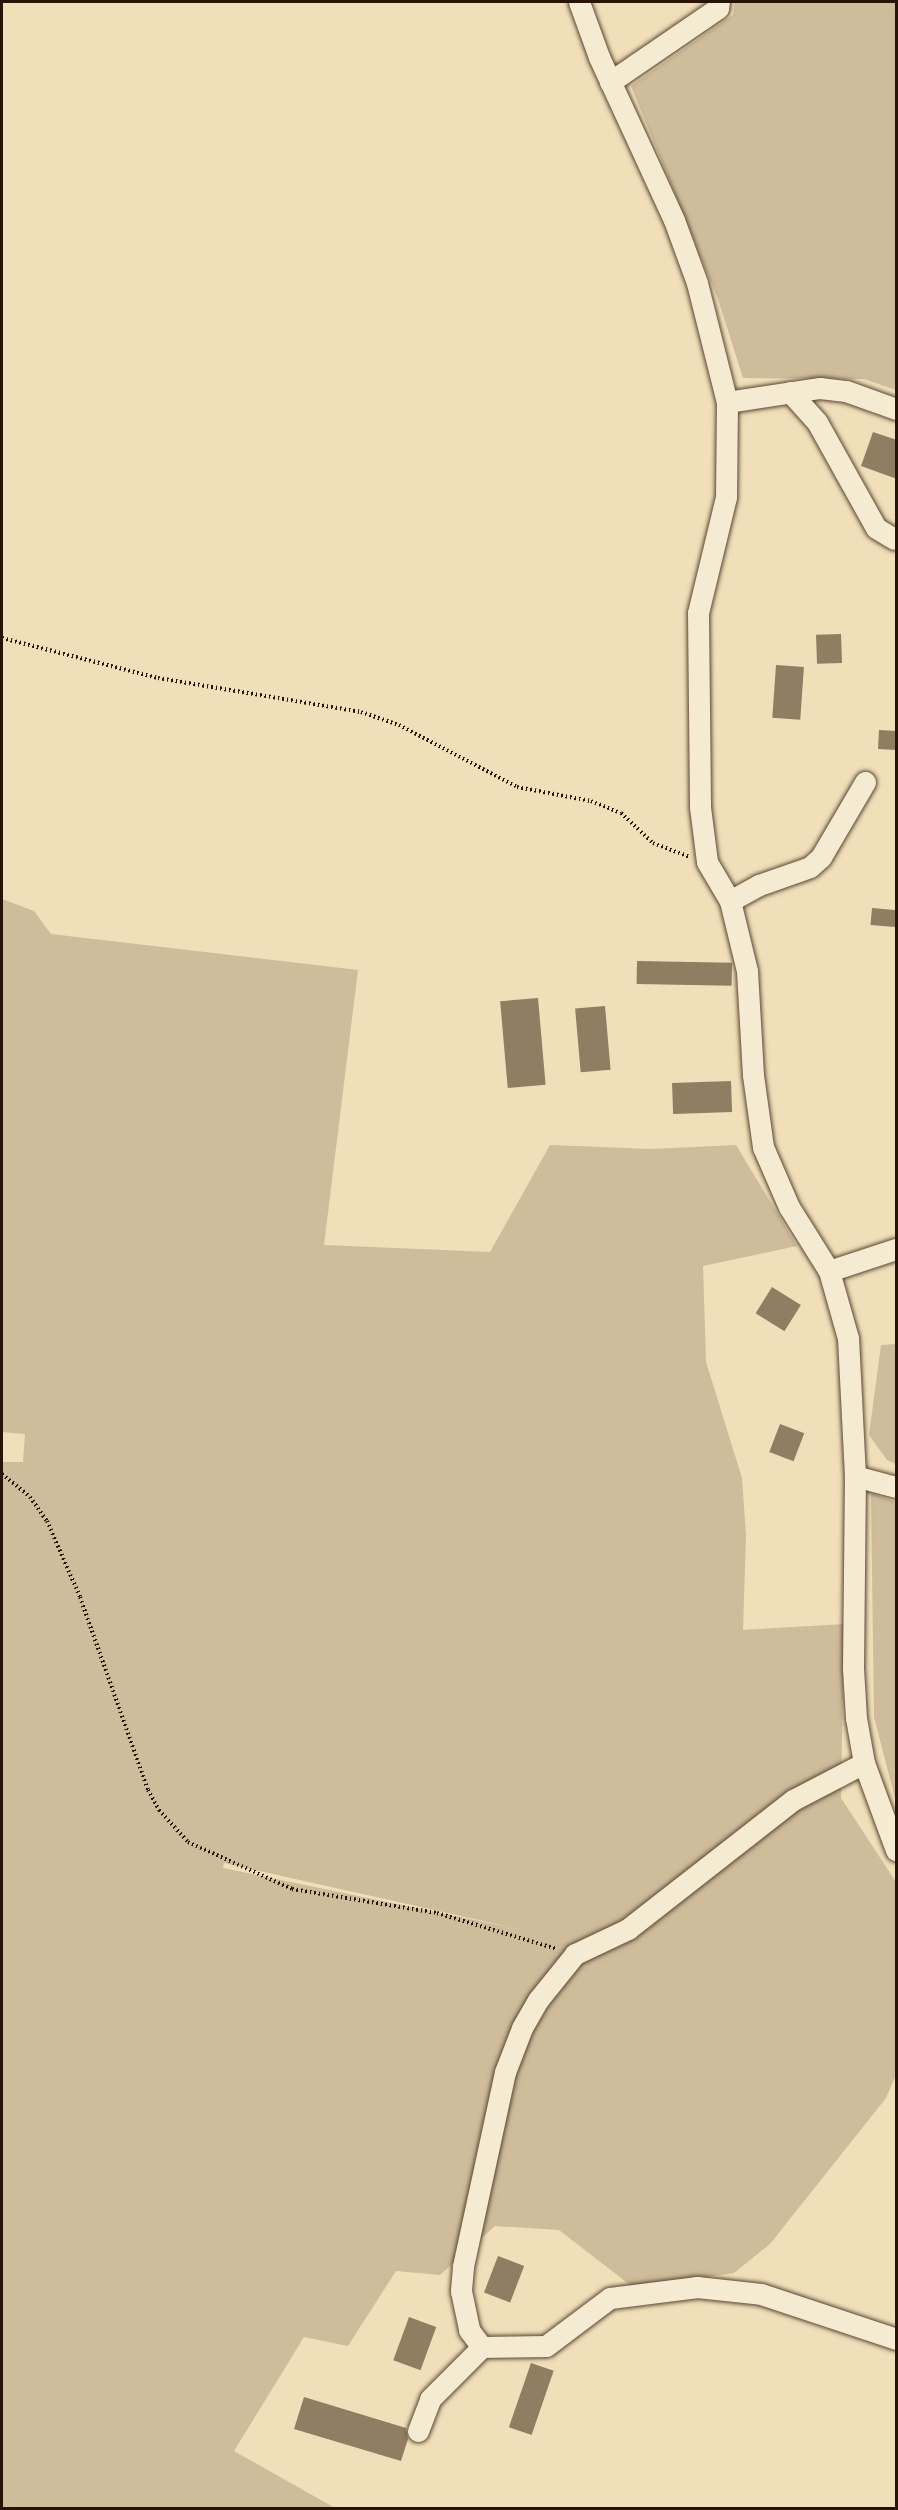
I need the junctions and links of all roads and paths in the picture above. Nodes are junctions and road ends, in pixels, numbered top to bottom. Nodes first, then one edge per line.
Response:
1 (579, 2) edge
2 (719, 2) edge
3 (610, 82) junction
4 (790, 392) junction
5 (727, 402) junction
6 (897, 409) edge
7 (894, 539) dead end
8 (2, 638) edge
9 (865, 782) dead end
10 (707, 862) junction
11 (730, 901) junction
12 (897, 1249) edge
13 (828, 1270) junction
14 (2, 1474) edge
15 (855, 1476) junction
16 (897, 1486) edge
17 (864, 1763) junction
18 (897, 1850) edge
19 (575, 1954) junction
20 (897, 2339) edge
21 (482, 2347) junction
22 (418, 2431) dead end

1 - 3 street
2 - 3 street
3 - 5 street
4 - 5 street
4 - 6 street
4 - 7 street
5 - 10 street
8 - 10 path
9 - 11 street
10 - 11 street
11 - 13 street
12 - 13 street
13 - 15 street
14 - 19 path
15 - 16 street
15 - 17 street
17 - 18 street
17 - 19 street
19 - 21 street
20 - 21 street
21 - 22 street

